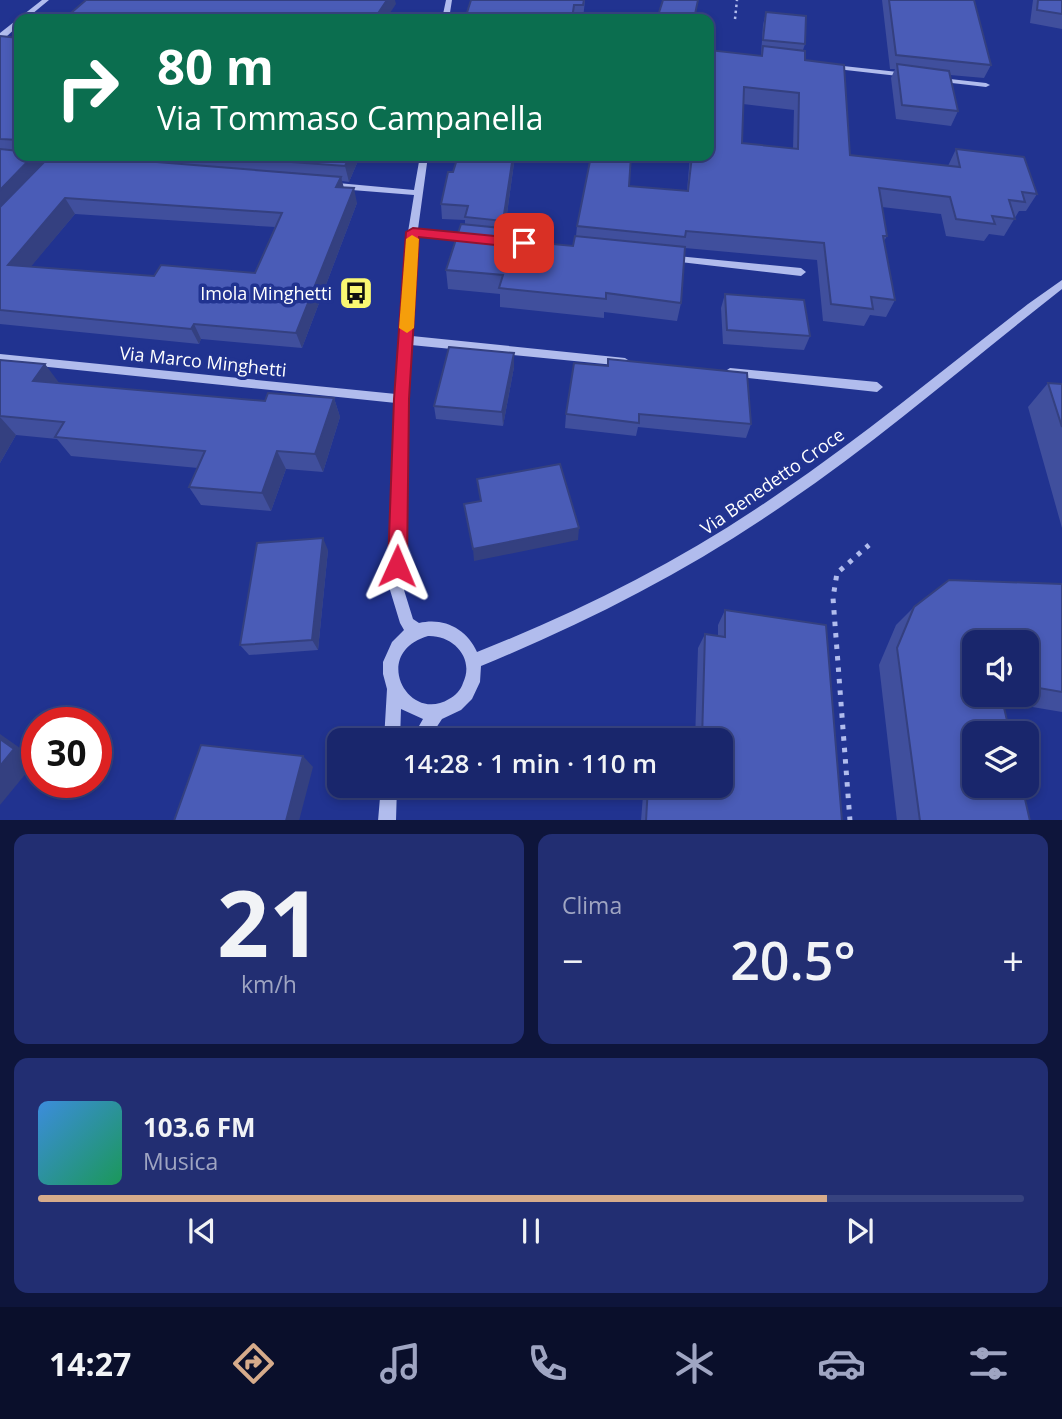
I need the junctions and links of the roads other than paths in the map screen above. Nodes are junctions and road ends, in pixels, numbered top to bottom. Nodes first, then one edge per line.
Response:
1 (46, 0) edge
2 (28, 14) edge
3 (815, 64) edge
4 (986, 85) dead end
5 (423, 161) edge
6 (316, 184) edge
7 (418, 192) junction
8 (413, 232) junction
9 (482, 239) edge
10 (649, 256) edge
11 (801, 272) dead end
12 (1062, 284) edge
13 (406, 340) junction
14 (0, 358) edge
15 (641, 363) edge
16 (711, 370) edge
17 (877, 387) dead end
18 (401, 399) junction
19 (418, 632) junction
20 (474, 661) junction
21 (394, 691) junction
22 (437, 711) junction
23 (392, 728) edge
24 (426, 728) edge
25 (388, 798) edge
26 (394, 798) edge
27 (387, 820) edge

1 - 2 street
3 - 4 street
5 - 7 street
6 - 7 street
7 - 8 street
8 - 9 street
8 - 13 street
10 - 11 street
12 - 20 street, Via Benedetto Croce
13 - 15 street
13 - 18 street
14 - 18 street, Via Marco Minghetti
16 - 17 street
18 - 19 street
19 - 20 street
19 - 21 street
20 - 22 street
21 - 22 street
21 - 23 street
22 - 24 street
25 - 27 street
26 - 27 street

